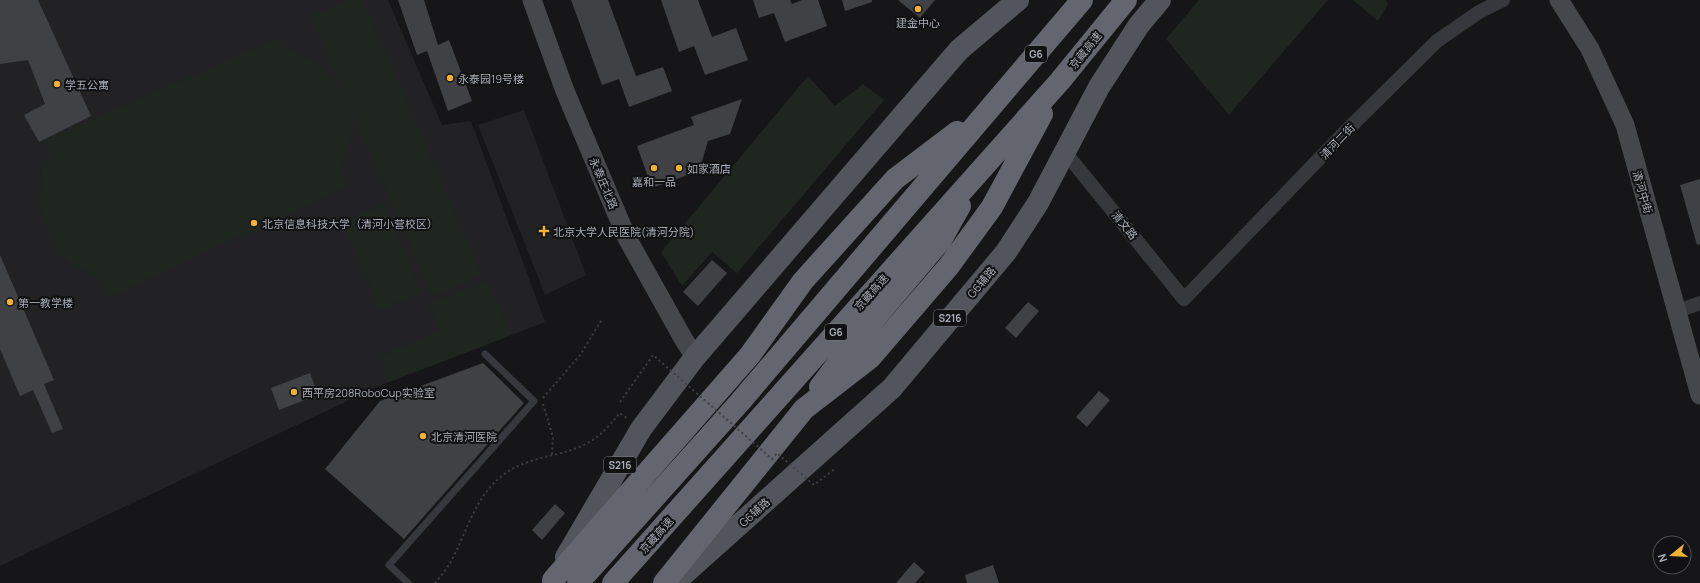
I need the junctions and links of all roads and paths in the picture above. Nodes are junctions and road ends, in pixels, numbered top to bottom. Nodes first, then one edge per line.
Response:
1 (532, 0) edge
2 (1018, 0) edge
3 (1082, 0) edge
4 (1126, 0) edge
5 (1160, 0) edge
6 (1503, 0) edge
7 (1559, 0) edge
8 (1060, 81) junction
9 (990, 107) junction
10 (1065, 152) junction
11 (979, 171) junction
12 (1184, 299) joint
13 (1700, 303) edge
14 (1676, 311) junction
15 (602, 319) dead end
16 (485, 354) dead end
17 (696, 356) junction
18 (1700, 395) edge
19 (620, 402) dead end
20 (804, 409) junction
21 (641, 429) junction
22 (552, 455) junction
23 (836, 468) dead end
24 (551, 581) edge
25 (408, 583) edge
26 (435, 583) edge
27 (578, 583) edge
28 (613, 583) edge
29 (664, 583) edge
30 (674, 583) edge

1 - 17 street, 永泰庄北路
2 - 17 main road, S216
3 - 9 highway, G6
4 - 8 highway, 京藏高速 / G6
5 - 10 main road, G6辅路 / S216
6 - 12 street, 清河二街
7 - 14 street, 清河中街
8 - 11 highway, 京藏高速 / G6
8 - 20 highway
9 - 24 highway
9 - 27 highway, G6
10 - 12 street, 清文路
10 - 30 main road, G6辅路 / S216
11 - 20 highway
11 - 28 highway, 京藏高速 / G6
13 - 14 street
14 - 18 street, 清河中街
15 - 22 path
16 - 25 lane
17 - 21 main road, S216
19 - 23 path, bridge
20 - 29 highway
21 - 22 path
21 - 24 main road, S216
22 - 26 path

